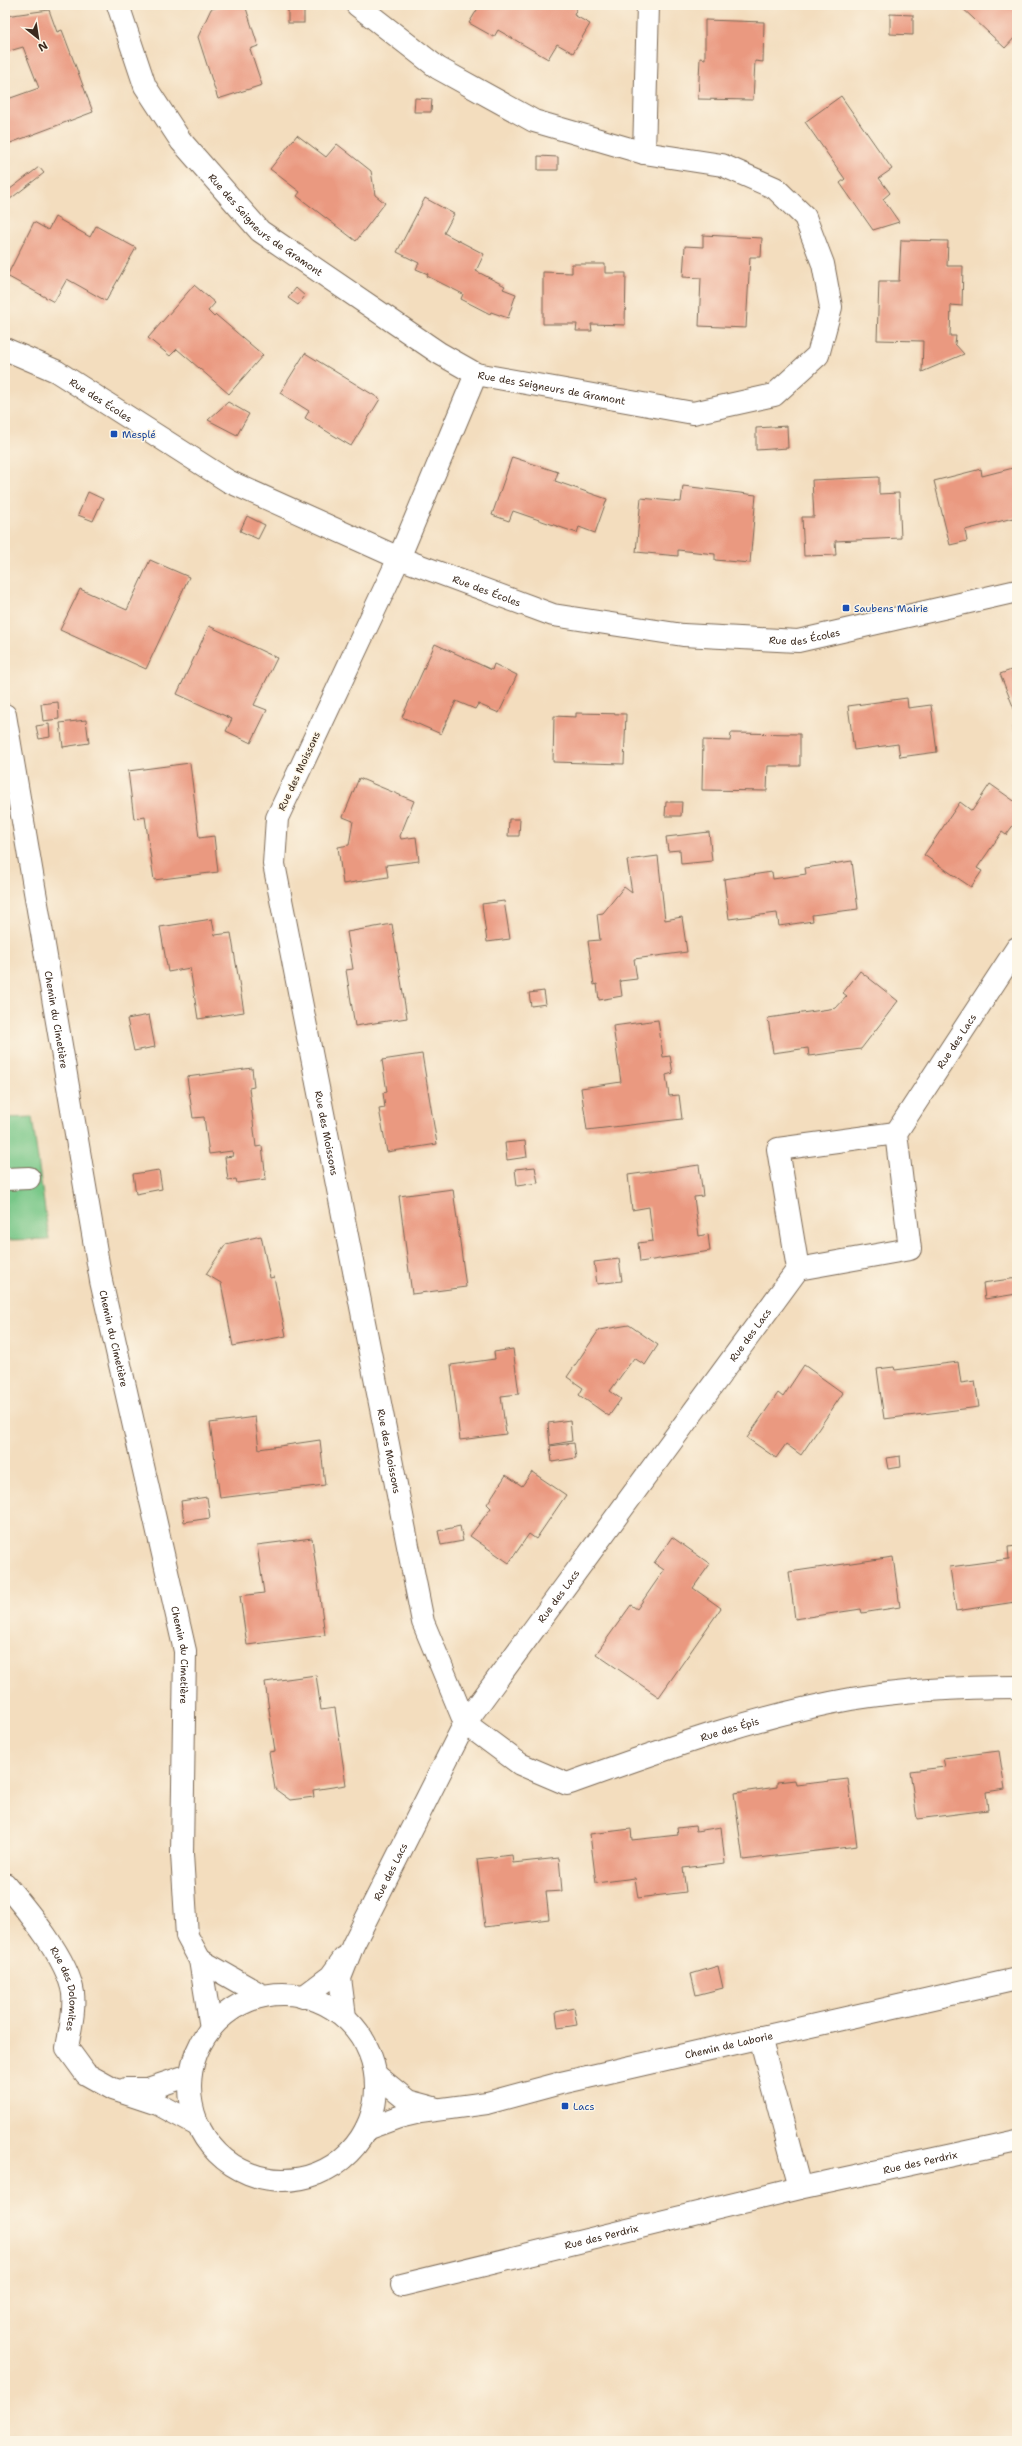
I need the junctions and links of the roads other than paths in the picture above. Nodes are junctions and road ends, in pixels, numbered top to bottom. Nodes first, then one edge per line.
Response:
1 (118, 5) edge
2 (357, 5) edge
3 (648, 5) edge
4 (644, 153) junction
5 (5, 349) edge
6 (476, 374) junction
7 (399, 558) junction
8 (1017, 591) edge
9 (5, 715) edge
10 (1017, 948) edge
11 (896, 1133) junction
12 (29, 1178) dead end
13 (5, 1179) edge
14 (798, 1269) junction
15 (1017, 1687) edge
16 (466, 1723) junction
17 (5, 1884) edge
18 (353, 1945) junction
19 (200, 1960) junction
20 (1017, 1979) edge
21 (263, 1996) junction
22 (303, 1997) junction
23 (345, 2017) junction
24 (211, 2028) junction
25 (760, 2037) junction
26 (190, 2075) junction
27 (376, 2075) junction
28 (113, 2089) junction
29 (441, 2110) junction
30 (197, 2125) junction
31 (366, 2129) junction
32 (1017, 2141) edge
33 (800, 2188) junction
34 (402, 2285) dead end

1 - 6 street, Rue des Seigneurs de Gramont
2 - 4 street, Rue des Seigneurs de Gramont
3 - 4 street
4 - 6 street, Rue des Seigneurs de Gramont
5 - 7 street, Rue des Écoles
6 - 7 street, Rue des Moissons
7 - 8 street, Rue des Écoles
7 - 16 street, Rue des Moissons
9 - 19 street, Chemin du Cimetière
10 - 11 street, Rue des Lacs
11 - 14 street
11 - 14 street
12 - 13 street
14 - 16 street, Rue des Lacs
15 - 16 street, Rue des Épis
16 - 18 street, Rue des Lacs
17 - 28 street, Rue des Dolomites
18 - 22 street, Rue des Lacs
18 - 23 street, Rue des Lacs
19 - 21 street
19 - 24 street, Chemin du Cimetière
20 - 25 street, Chemin de Laborie
21 - 22 street
21 - 24 street
22 - 23 street
23 - 27 street
24 - 26 street
25 - 29 street, Chemin de Laborie
25 - 33 street
26 - 28 street, Rue des Dolomites
26 - 30 street
27 - 29 street, Chemin de Laborie
27 - 31 street
28 - 30 street, Rue des Dolomites
29 - 31 street, Chemin de Laborie
30 - 31 street
32 - 33 street, Rue des Perdrix
33 - 34 street, Rue des Perdrix

